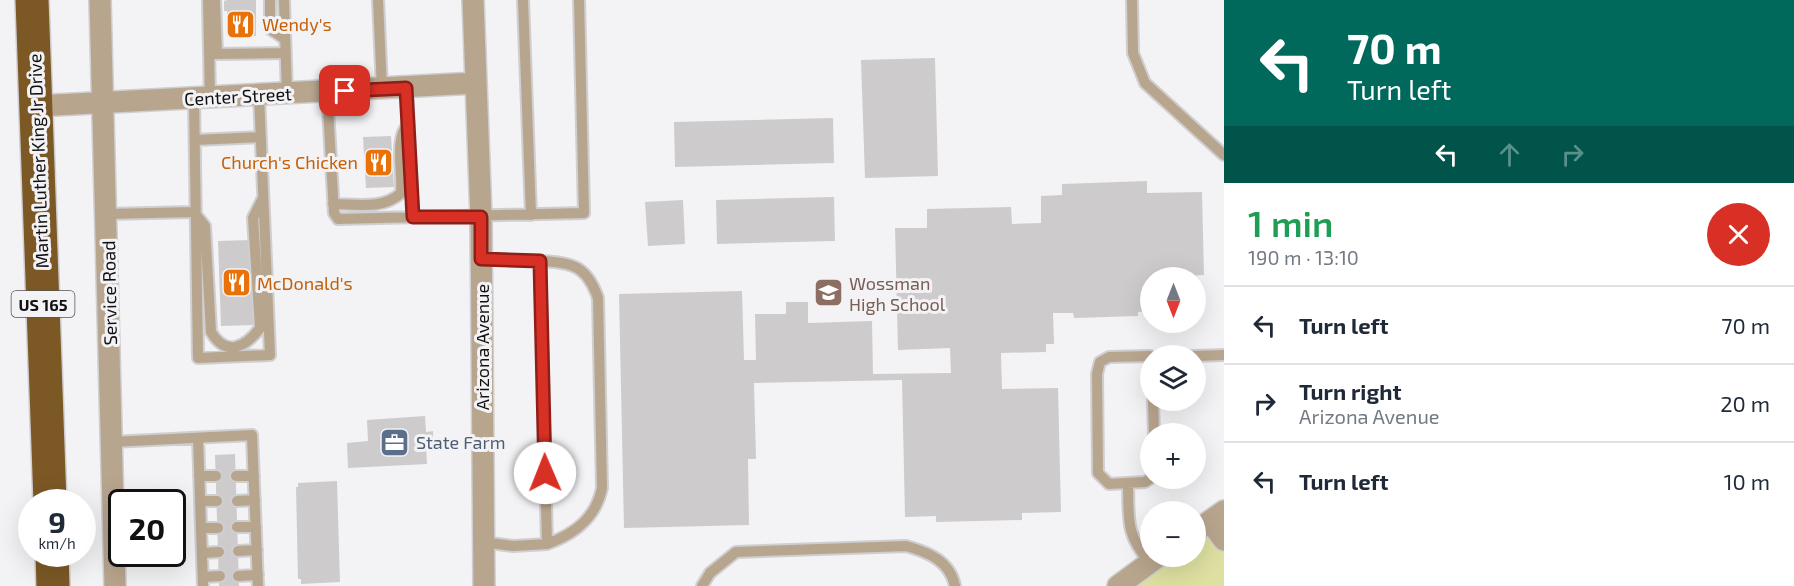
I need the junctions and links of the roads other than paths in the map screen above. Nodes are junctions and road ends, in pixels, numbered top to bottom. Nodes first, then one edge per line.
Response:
1 (32, 0) edge
2 (100, 0) edge
3 (208, 0) edge
4 (215, 0) edge
5 (270, 0) edge
6 (284, 0) edge
7 (378, 0) edge
8 (473, 0) edge
9 (523, 0) edge
10 (579, 0) edge
11 (1132, 0) edge
12 (285, 39) junction
13 (285, 53) junction
14 (213, 54) junction
15 (477, 83) junction
16 (406, 88) junction
17 (382, 89) junction
18 (327, 91) junction
19 (287, 94) junction
20 (259, 95) junction
21 (202, 98) junction
22 (105, 104) junction
23 (36, 106) junction
24 (408, 125) junction
25 (260, 137) junction
26 (195, 140) junction
27 (1224, 155) edge
28 (263, 197) junction
29 (333, 204) junction
30 (194, 212) junction
31 (107, 214) junction
32 (531, 215) junction
33 (413, 217) junction
34 (481, 217) junction
35 (481, 259) junction
36 (540, 261) junction
37 (1224, 355) edge
38 (1140, 356) edge
39 (1206, 356) edge
40 (198, 438) junction
41 (112, 442) junction
42 (199, 476) junction
43 (216, 476) dead end
44 (236, 476) dead end
45 (254, 476) junction
46 (1140, 482) edge
47 (1128, 483) junction
48 (50, 489) edge
49 (255, 500) junction
50 (200, 501) junction
51 (217, 501) dead end
52 (237, 501) dead end
53 (1210, 521) edge
54 (237, 527) dead end
55 (256, 527) junction
56 (201, 528) junction
57 (218, 528) dead end
58 (1224, 540) edge
59 (483, 542) junction
60 (547, 544) junction
61 (257, 550) junction
62 (1140, 550) edge
63 (238, 551) dead end
64 (219, 552) dead end
65 (202, 553) junction
66 (52, 567) edge
67 (1144, 567) edge
68 (220, 576) dead end
69 (238, 576) dead end
70 (258, 581) edge
71 (203, 582) edge
72 (53, 586) edge
73 (115, 586) edge
74 (484, 586) edge
75 (702, 586) edge
76 (956, 586) edge
77 (1118, 586) edge

1 - 23 highway, Martin Luther King Jr Drive / US 165
2 - 22 street, Service Road
3 - 14 lane
4 - 14 lane
5 - 12 lane
6 - 12 lane
7 - 17 lane
8 - 15 street, Arizona Avenue
9 - 32 lane
10 - 32 lane
11 - 27 lane
12 - 13 lane
13 - 14 lane
13 - 19 lane
14 - 21 lane
15 - 16 street, Center Street
15 - 34 street, Arizona Avenue
16 - 17 street, Center Street
16 - 24 lane
17 - 18 street, Center Street
18 - 19 street, Center Street
18 - 29 lane
19 - 20 street, Center Street
20 - 21 street, Center Street
20 - 25 lane
21 - 22 street, Center Street
21 - 26 lane
22 - 23 street, Center Street
22 - 31 street, Service Road
23 - 48 highway, Martin Luther King Jr Drive / US 165
24 - 29 lane
24 - 33 lane
25 - 26 lane
25 - 28 lane
26 - 30 lane
28 - 30 lane
28 - 30 lane
29 - 33 lane
30 - 31 lane
31 - 41 street, Service Road
32 - 34 lane
33 - 34 lane
34 - 35 street, Arizona Avenue
35 - 36 lane
35 - 59 street, Arizona Avenue
36 - 60 lane
36 - 60 lane
37 - 39 lane
38 - 47 lane
40 - 41 lane
40 - 42 lane
40 - 45 lane
41 - 73 street, Service Road
42 - 43 lane
42 - 50 lane
44 - 45 lane
45 - 49 lane
46 - 47 lane
47 - 62 lane
49 - 52 lane
49 - 55 lane
50 - 51 lane
50 - 56 lane
53 - 58 street
54 - 55 lane
55 - 61 lane
56 - 57 lane
56 - 65 lane
59 - 60 lane
59 - 74 street, Arizona Avenue
61 - 63 lane
61 - 70 lane
64 - 65 lane
65 - 71 lane
66 - 72 highway
67 - 77 street
68 - 71 lane
69 - 70 lane
75 - 76 lane

